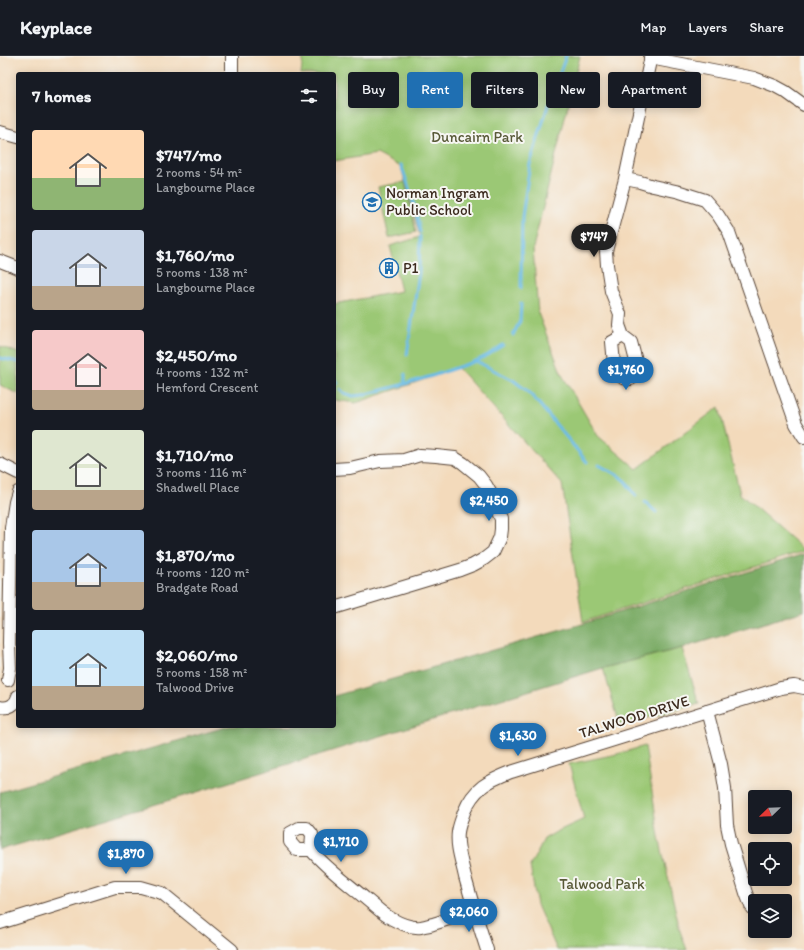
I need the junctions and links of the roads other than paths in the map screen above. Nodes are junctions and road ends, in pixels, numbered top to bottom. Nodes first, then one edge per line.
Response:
1 (232, 56) edge
2 (650, 57) edge
3 (232, 72) edge
4 (804, 105) edge
5 (0, 132) edge
6 (16, 136) edge
7 (625, 179) junction
8 (0, 261) edge
9 (16, 267) edge
10 (623, 336) dead end
11 (804, 437) edge
12 (0, 464) edge
13 (336, 469) edge
14 (16, 472) edge
15 (16, 499) edge
16 (336, 607) edge
17 (4, 680) edge
18 (16, 685) edge
19 (804, 688) edge
20 (16, 700) edge
21 (0, 706) edge
22 (707, 711) junction
23 (311, 850) dead end
24 (748, 898) edge
25 (474, 909) junction
26 (0, 923) edge
27 (232, 950) edge
28 (487, 950) edge

1 - 3 street
2 - 4 street
2 - 7 street
5 - 6 street
7 - 10 street
7 - 11 street
8 - 9 street
12 - 14 street
13 - 16 street
15 - 17 street
17 - 18 street
19 - 22 street, TALWOOD DRIVE
20 - 21 street
22 - 24 street
22 - 25 street, TALWOOD DRIVE
23 - 25 street
25 - 28 street, TALWOOD DRIVE
26 - 27 street

